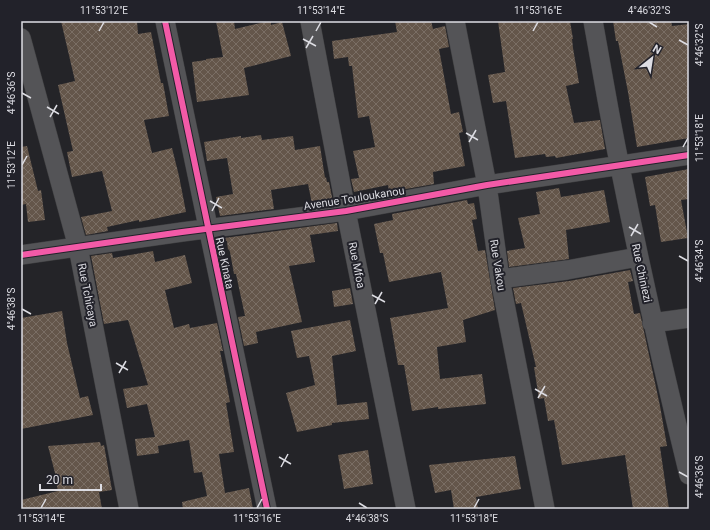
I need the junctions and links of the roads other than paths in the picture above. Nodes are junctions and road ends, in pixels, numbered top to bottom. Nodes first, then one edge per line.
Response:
1 (165, 21) edge
2 (310, 21) edge
3 (455, 21) edge
4 (594, 21) edge
5 (21, 38) edge
6 (689, 155) edge
7 (619, 166) junction
8 (487, 185) junction
9 (346, 211) junction
10 (208, 228) junction
11 (78, 247) junction
12 (21, 255) edge
13 (638, 257) junction
14 (500, 279) junction
15 (689, 318) edge
16 (652, 323) junction
17 (689, 475) edge
18 (129, 509) edge
19 (267, 509) edge
20 (406, 509) edge
21 (545, 509) edge

1 - 10 street, Rue Kinata
2 - 9 street, Rue Mfoa
3 - 8 street, Rue Vakou
4 - 7 street, Rue Chiniezi
5 - 11 street, Rue Tchicaya
6 - 7 street, Avenue Touloukanou
7 - 8 street, Avenue Touloukanou
7 - 13 street, Rue Chiniezi
8 - 9 street, Avenue Touloukanou
8 - 14 street, Rue Vakou
9 - 10 street, Avenue Touloukanou
9 - 20 street, Rue Mfoa
10 - 11 street, Avenue Touloukanou
10 - 19 street, Rue Kinata
11 - 12 street, Avenue Touloukanou
11 - 18 street, Rue Tchicaya
13 - 14 street
13 - 16 street, Rue Chiniezi
14 - 21 street, Rue Vakou
15 - 16 street
16 - 17 street, Rue Chiniezi

